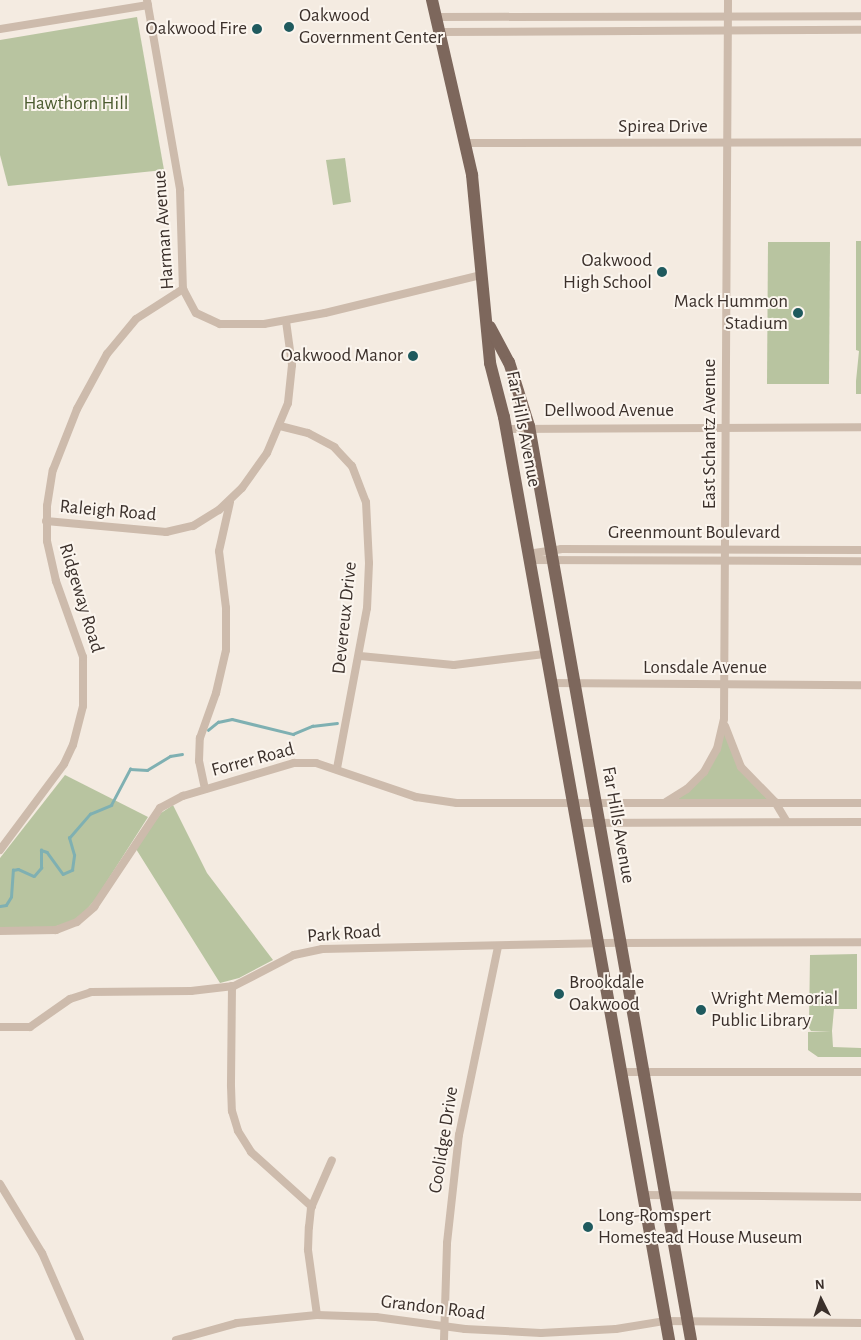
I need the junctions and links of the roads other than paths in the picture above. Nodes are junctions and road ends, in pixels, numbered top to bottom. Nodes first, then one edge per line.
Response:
1 (432, 0) edge
2 (728, 0) edge
3 (147, 3) edge
4 (728, 16) junction
5 (861, 16) edge
6 (437, 17) junction
7 (0, 29) edge
8 (728, 30) junction
9 (861, 30) edge
10 (440, 32) junction
11 (861, 142) edge
12 (466, 143) junction
13 (728, 143) junction
14 (481, 275) junction
15 (183, 289) junction
16 (286, 321) junction
17 (488, 323) junction
18 (280, 426) junction
19 (529, 426) junction
20 (861, 427) edge
21 (726, 428) junction
22 (506, 429) junction
23 (231, 500) junction
24 (46, 522) junction
25 (726, 550) junction
26 (861, 550) edge
27 (550, 555) junction
28 (528, 557) junction
29 (726, 561) junction
30 (861, 561) edge
31 (544, 654) junction
32 (360, 656) junction
33 (550, 683) junction
34 (574, 684) junction
35 (724, 685) junction
36 (861, 685) edge
37 (724, 719) junction
38 (337, 769) junction
39 (205, 789) junction
40 (666, 802) junction
41 (775, 802) junction
42 (861, 803) edge
43 (572, 804) junction
44 (596, 805) junction
45 (599, 822) junction
46 (787, 822) junction
47 (861, 822) edge
48 (576, 823) junction
49 (0, 850) edge
50 (0, 931) edge
51 (620, 942) junction
52 (861, 942) edge
53 (597, 944) junction
54 (498, 947) junction
55 (232, 986) junction
56 (0, 1028) edge
57 (620, 1072) junction
58 (643, 1072) junction
59 (861, 1072) edge
60 (332, 1160) dead end
61 (0, 1184) edge
62 (643, 1195) junction
63 (861, 1197) edge
64 (667, 1198) junction
65 (312, 1207) junction
66 (317, 1315) junction
67 (665, 1322) junction
68 (688, 1322) junction
69 (861, 1323) edge
70 (444, 1326) junction
71 (80, 1340) edge
72 (176, 1340) edge
73 (444, 1340) edge
74 (669, 1340) edge
75 (691, 1340) edge

1 - 6 main road, Far Hills Avenue
2 - 4 street, East Schantz Avenue
3 - 7 street
3 - 15 street, Harman Avenue
4 - 5 street
4 - 6 street
4 - 8 street, East Schantz Avenue
6 - 10 main road, Far Hills Avenue
8 - 9 street
8 - 10 street
8 - 13 street, East Schantz Avenue
10 - 12 main road, Far Hills Avenue
11 - 13 street, Spirea Drive
12 - 13 street, Spirea Drive
12 - 14 main road, Far Hills Avenue
13 - 21 street, East Schantz Avenue
14 - 16 street, Harman Avenue
14 - 17 main road, Far Hills Avenue
15 - 16 street, Harman Avenue
15 - 24 street, Ridgeway Road
16 - 18 street, Raleigh Road
17 - 19 main road, Far Hills Avenue
17 - 22 main road, Far Hills Avenue
18 - 23 street, Raleigh Road
18 - 32 street, Devereux Drive
19 - 21 street, Dellwood Avenue
19 - 22 street, Dellwood Avenue
19 - 27 main road, Far Hills Avenue
20 - 21 street, Dellwood Avenue
21 - 25 street, East Schantz Avenue
22 - 28 main road, Far Hills Avenue
23 - 24 street, Raleigh Road
23 - 39 street
24 - 49 street, Ridgeway Road
25 - 26 street, Greenmount Boulevard
25 - 27 street, Greenmount Boulevard
25 - 29 street, East Schantz Avenue
27 - 28 street, Greenmount Boulevard
27 - 29 street, Greenmount Boulevard
27 - 34 main road, Far Hills Avenue
28 - 31 main road, Far Hills Avenue
29 - 30 street, Greenmount Boulevard
29 - 35 street, East Schantz Avenue
31 - 32 street
31 - 33 main road, Far Hills Avenue
32 - 38 street, Devereux Drive
33 - 34 street, Lonsdale Avenue
33 - 43 main road, Far Hills Avenue
34 - 35 street, Lonsdale Avenue
34 - 44 main road, Far Hills Avenue
35 - 36 street, Lonsdale Avenue
35 - 37 street, East Schantz Avenue
37 - 40 street, East Schantz Avenue
37 - 41 street, East Schantz Avenue
38 - 39 street, Forrer Road
38 - 43 street, Forrer Road
39 - 50 street, Forrer Road
40 - 41 street, Forrer Road
40 - 44 street, Forrer Road
41 - 42 street, Forrer Road
41 - 46 street, East Schantz Avenue
43 - 44 street, Forrer Road
43 - 48 main road, Far Hills Avenue
44 - 45 main road, Far Hills Avenue
45 - 46 street
45 - 48 street
45 - 51 main road, Far Hills Avenue
46 - 47 street
48 - 53 main road, Far Hills Avenue
51 - 52 street, Park Road
51 - 53 street, Park Road
51 - 58 main road, Far Hills Avenue
53 - 54 street, Park Road
53 - 57 main road, Far Hills Avenue
54 - 55 street, Park Road
54 - 70 street, Coolidge Drive
55 - 56 street, Park Road
55 - 65 street
57 - 58 street
57 - 62 main road, Far Hills Avenue
58 - 59 street
58 - 64 main road, Far Hills Avenue
60 - 65 street
61 - 71 street
62 - 64 street
62 - 67 main road, Far Hills Avenue
63 - 64 street
64 - 68 main road, Far Hills Avenue
65 - 66 street
66 - 70 street, Grandon Road
66 - 72 street, Grandon Road
67 - 68 street, Grandon Road
67 - 70 street, Grandon Road
67 - 74 main road, Far Hills Avenue
68 - 69 street, Grandon Road
68 - 75 main road, Far Hills Avenue
70 - 73 street, Coolidge Drive

